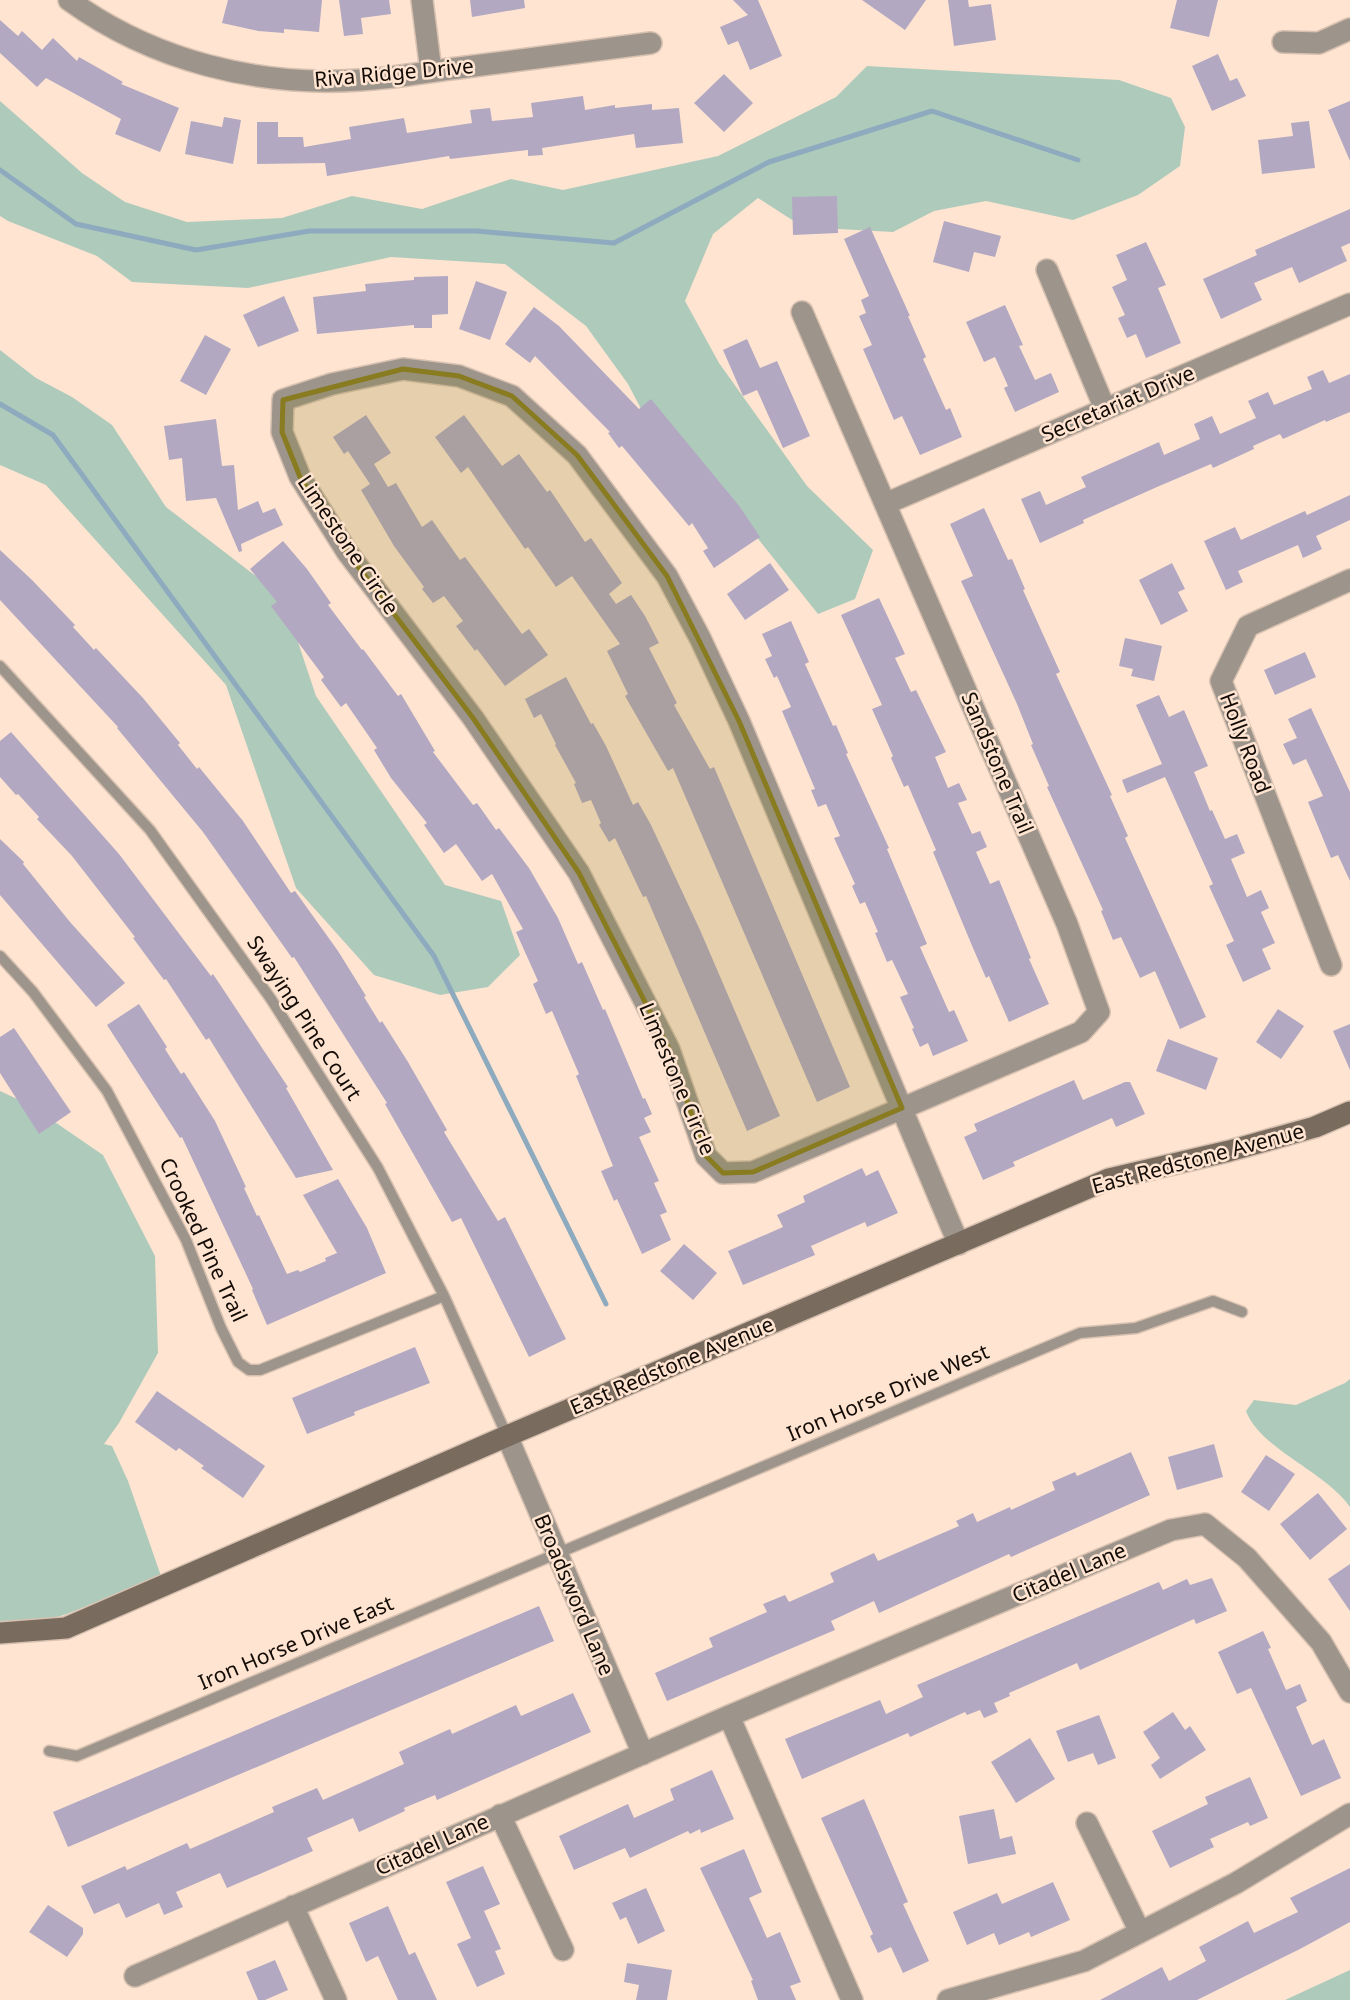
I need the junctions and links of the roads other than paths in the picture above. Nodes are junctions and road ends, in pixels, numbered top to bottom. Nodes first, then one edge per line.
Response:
1 (69, 0) edge
2 (422, 0) edge
3 (1350, 29) edge
4 (1283, 42) dead end
5 (651, 43) dead end
6 (431, 71) junction
7 (1047, 270) dead end
8 (1350, 304) edge
9 (802, 312) dead end
10 (1105, 409) junction
11 (885, 504) junction
12 (1350, 580) edge
13 (0, 666) edge
14 (0, 956) edge
15 (1331, 965) dead end
16 (902, 1108) junction
17 (1350, 1112) edge
18 (959, 1244) junction
19 (444, 1296) junction
20 (1242, 1312) dead end
21 (506, 1436) junction
22 (556, 1555) junction
23 (0, 1633) edge
24 (1350, 1692) edge
25 (729, 1716) junction
26 (49, 1751) dead end
27 (643, 1754) junction
28 (1350, 1814) edge
29 (500, 1815) junction
30 (1087, 1823) dead end
31 (293, 1906) junction
32 (1140, 1932) junction
33 (563, 1950) dead end
34 (135, 1976) dead end
35 (336, 2000) edge
36 (852, 2000) edge
37 (948, 2000) edge

1 - 6 street, Riva Ridge Drive
2 - 6 street
3 - 4 street
5 - 6 street, Riva Ridge Drive
7 - 10 street
8 - 10 street, Secretariat Drive
9 - 11 street, Sandstone Trail
10 - 11 street, Secretariat Drive
11 - 16 street, Sandstone Trail
12 - 15 street, Holly Road
13 - 19 lane, Swaying Pine Court
14 - 19 lane, Crooked Pine Trail
16 - 16 street, Limestone Circle
16 - 18 street, Limestone Circle
17 - 18 street, East Redstone Avenue
18 - 21 street, East Redstone Avenue
19 - 21 lane, Swaying Pine Court
20 - 22 lane, Iron Horse Drive West
21 - 22 street, Broadsword Lane
21 - 23 street, East Redstone Avenue
22 - 26 lane, Iron Horse Drive East
22 - 27 street, Broadsword Lane
24 - 25 street, Citadel Lane
25 - 27 street, Citadel Lane
25 - 36 street
27 - 29 street, Citadel Lane
28 - 32 street
29 - 31 street, Citadel Lane
29 - 33 street
30 - 32 street
31 - 34 street, Citadel Lane
31 - 35 street
32 - 37 street

